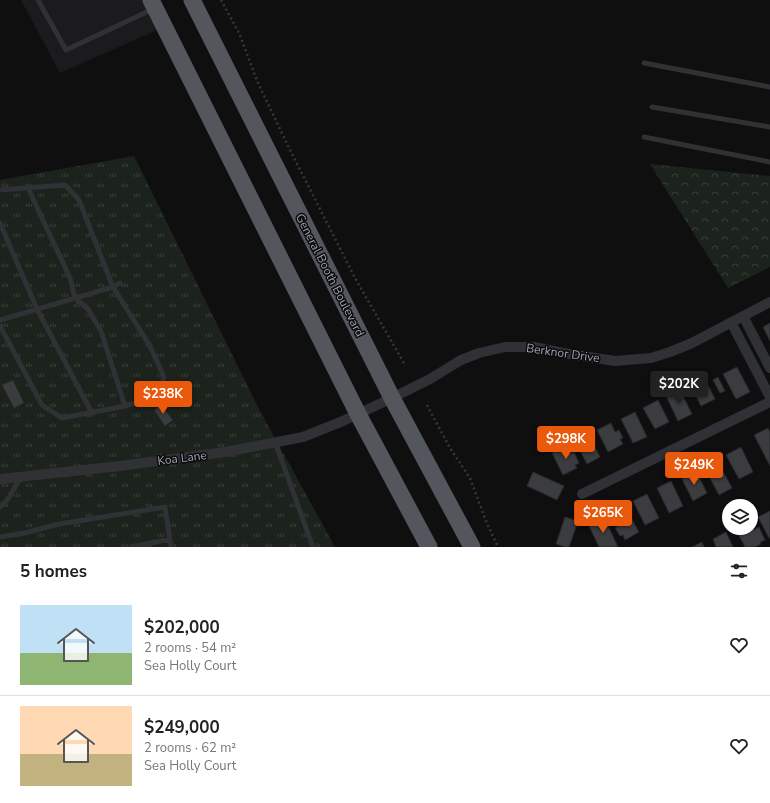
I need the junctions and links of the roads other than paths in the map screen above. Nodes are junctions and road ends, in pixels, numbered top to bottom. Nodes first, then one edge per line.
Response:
1 (38, 0) edge
2 (192, 0) edge
3 (153, 4) edge
4 (644, 63) dead end
5 (770, 88) edge
6 (652, 107) dead end
7 (770, 127) edge
8 (644, 137) dead end
9 (770, 162) edge
10 (28, 188) junction
11 (0, 190) edge
12 (0, 223) edge
13 (120, 283) dead end
14 (113, 286) junction
15 (75, 298) junction
16 (770, 302) edge
17 (37, 309) junction
18 (743, 316) junction
19 (0, 320) edge
20 (731, 322) junction
21 (0, 326) edge
22 (770, 368) edge
23 (770, 397) edge
24 (392, 398) junction
25 (770, 402) edge
26 (125, 406) junction
27 (92, 413) junction
28 (358, 414) junction
29 (275, 442) junction
30 (21, 476) junction
31 (0, 479) edge
32 (582, 494) dead end
33 (0, 507) edge
34 (0, 538) edge
35 (170, 539) junction
36 (311, 546) edge
37 (131, 547) edge
38 (171, 547) edge
39 (429, 547) edge
40 (472, 547) edge

1 - 3 lane
2 - 24 highway, General Booth Boulevard
3 - 28 highway
4 - 5 lane
6 - 7 lane
8 - 9 lane
10 - 11 lane
10 - 14 lane
10 - 15 lane
12 - 17 lane
13 - 14 lane
14 - 15 lane
14 - 26 lane
15 - 17 lane
15 - 26 lane
16 - 18 street, Berknor Drive
17 - 19 lane
17 - 27 lane
18 - 20 street, Berknor Drive
18 - 22 street
20 - 23 street
20 - 24 street, Berknor Drive
21 - 27 lane
24 - 28 street, Berknor Drive
24 - 40 highway, General Booth Boulevard
25 - 32 street
26 - 27 lane
28 - 29 street, Koa Lane
28 - 39 highway
29 - 30 street, Koa Lane
29 - 36 lane
30 - 31 street, Koa Lane
30 - 33 lane
34 - 35 lane
35 - 37 lane
35 - 38 lane

